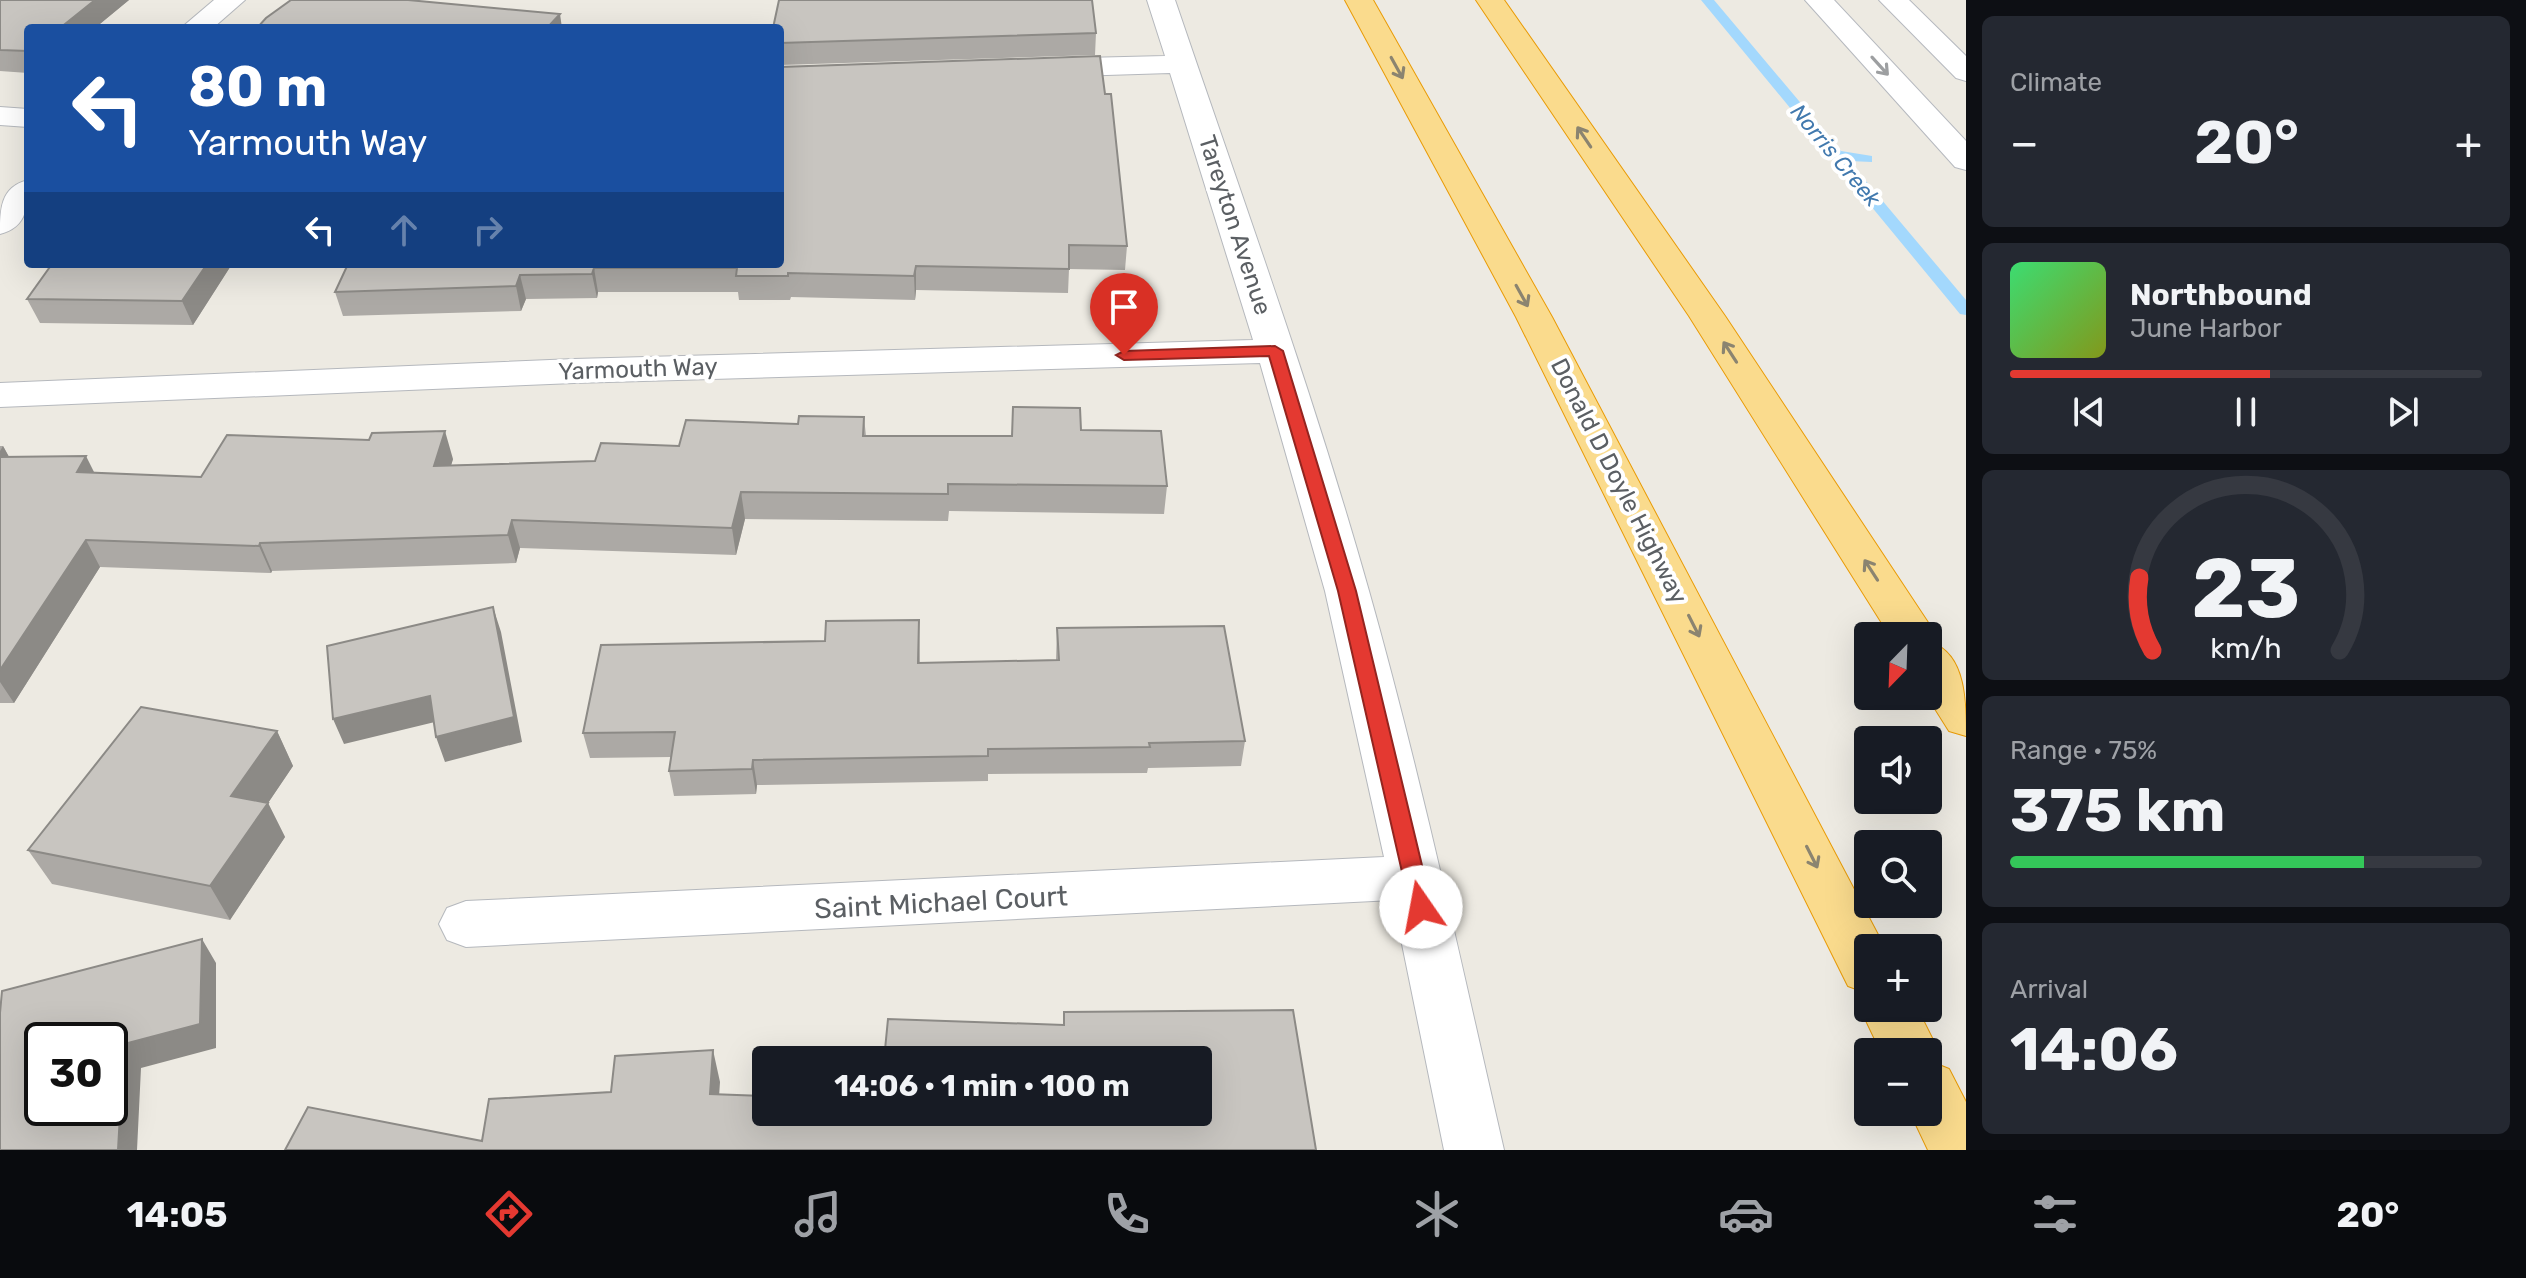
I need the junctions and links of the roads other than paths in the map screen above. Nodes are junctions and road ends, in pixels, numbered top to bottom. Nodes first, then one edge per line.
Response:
1 (231, 0) edge
2 (1161, 0) edge
3 (1359, 0) edge
4 (1490, 0) edge
5 (1819, 0) edge
6 (1893, 0) edge
7 (200, 24) edge
8 (1184, 64) junction
9 (1013, 69) edge
10 (1966, 72) edge
11 (0, 116) edge
12 (24, 118) edge
13 (1966, 160) edge
14 (24, 195) edge
15 (0, 224) edge
16 (1275, 351) junction
17 (0, 395) edge
18 (1904, 622) edge
19 (1942, 681) edge
20 (1966, 718) edge
21 (1415, 877) junction
22 (466, 924) dead end
23 (1854, 942) edge
24 (1942, 1116) edge
25 (1474, 1150) edge
26 (1959, 1150) edge

1 - 7 street
2 - 8 street, Tareyton Avenue
3 -> 23 highway, Donald D Doyle Highway
18 -> 4 highway
5 -> 13 street
6 - 10 street
8 - 9 street
8 - 16 street, Tareyton Avenue
11 - 12 street
14 - 15 street
16 - 17 street, Yarmouth Way
16 - 21 street, Tareyton Avenue
19 - 20 highway
21 - 22 street, Saint Michael Court
21 - 25 street, Tareyton Avenue
24 - 26 highway

